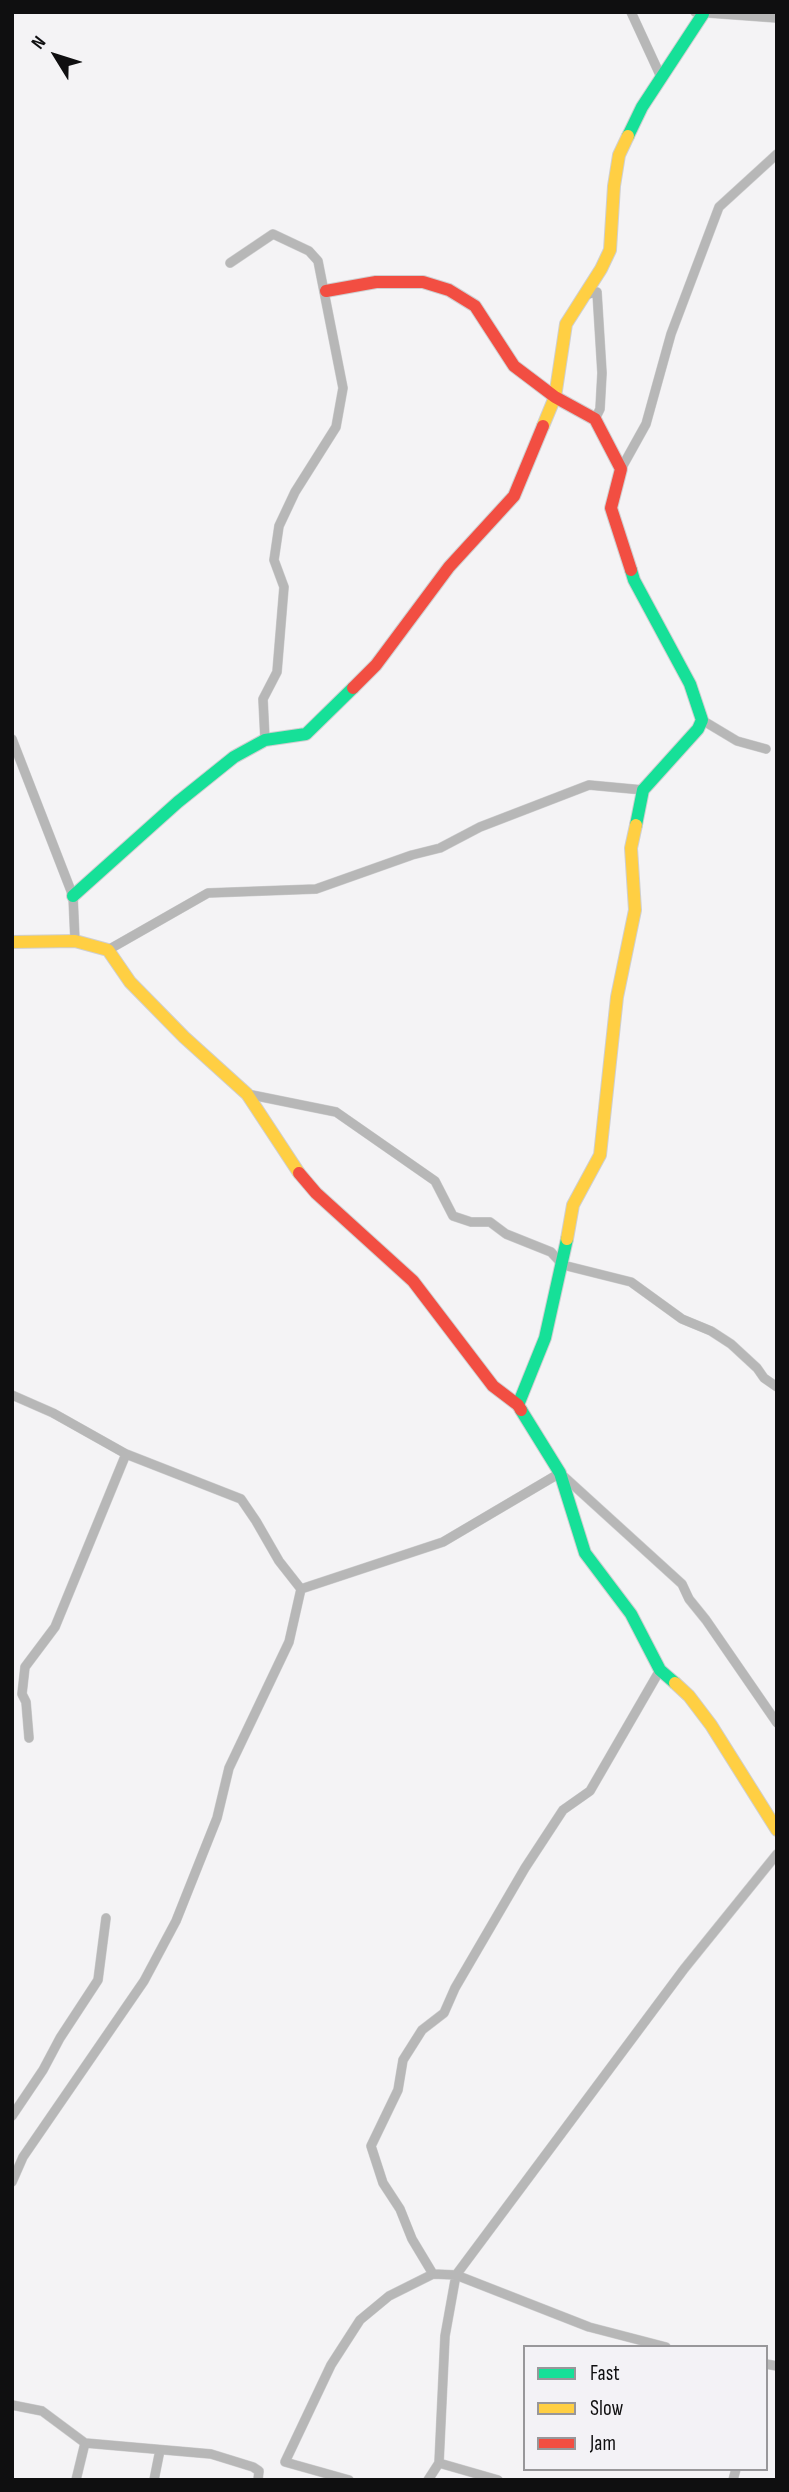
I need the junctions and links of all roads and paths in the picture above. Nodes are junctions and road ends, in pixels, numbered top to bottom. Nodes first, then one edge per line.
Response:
1 (631, 12) edge
2 (699, 13) edge
3 (777, 18) edge
4 (661, 77) junction
5 (777, 154) edge
6 (230, 262) dead end
7 (326, 291) junction
8 (583, 296) junction
9 (555, 397) junction
10 (595, 419) junction
11 (621, 469) junction
12 (702, 720) junction
13 (12, 739) edge
14 (265, 740) junction
15 (766, 748) dead end
16 (643, 790) junction
17 (74, 896) junction
18 (12, 942) edge
19 (75, 942) junction
20 (108, 950) junction
21 (247, 1094) junction
22 (563, 1265) junction
23 (777, 1387) edge
24 (12, 1395) edge
25 (518, 1405) junction
26 (127, 1454) junction
27 (560, 1474) junction
28 (301, 1589) junction
29 (660, 1670) junction
30 (777, 1723) edge
31 (29, 1738) dead end
32 (777, 1830) edge
33 (777, 1854) edge
34 (106, 1918) dead end
35 (12, 2116) edge
36 (12, 2182) edge
37 (433, 2274) junction
38 (456, 2275) junction
39 (658, 2345) edge
40 (12, 2405) edge
41 (85, 2443) junction
42 (160, 2450) junction
43 (439, 2463) junction
44 (76, 2480) edge
45 (154, 2480) edge
46 (258, 2480) edge
47 (349, 2480) edge
48 (428, 2480) edge
49 (498, 2480) edge

1 - 4 street
2 - 3 street
2 - 4 street
4 - 8 street
5 - 11 street
6 - 7 street
7 - 9 street
7 - 14 street
8 - 9 street
8 - 10 street
9 - 10 street
9 - 14 street
10 - 11 street
11 - 12 street
12 - 15 street
12 - 16 street
13 - 17 street
14 - 17 street
16 - 20 street
16 - 22 street
17 - 19 street
18 - 19 street
19 - 20 street
20 - 21 street
21 - 22 street
21 - 25 street
22 - 23 street
22 - 25 street
24 - 26 street
25 - 27 street
26 - 28 street
26 - 31 street
27 - 28 street
27 - 29 street
27 - 30 street
28 - 36 street
29 - 32 street
29 - 37 street
33 - 38 street
34 - 35 street
37 - 38 street
37 - 47 street
38 - 39 street
38 - 43 street
40 - 41 street
41 - 42 street
41 - 44 street
42 - 45 street
42 - 46 street
43 - 48 street
43 - 49 street

